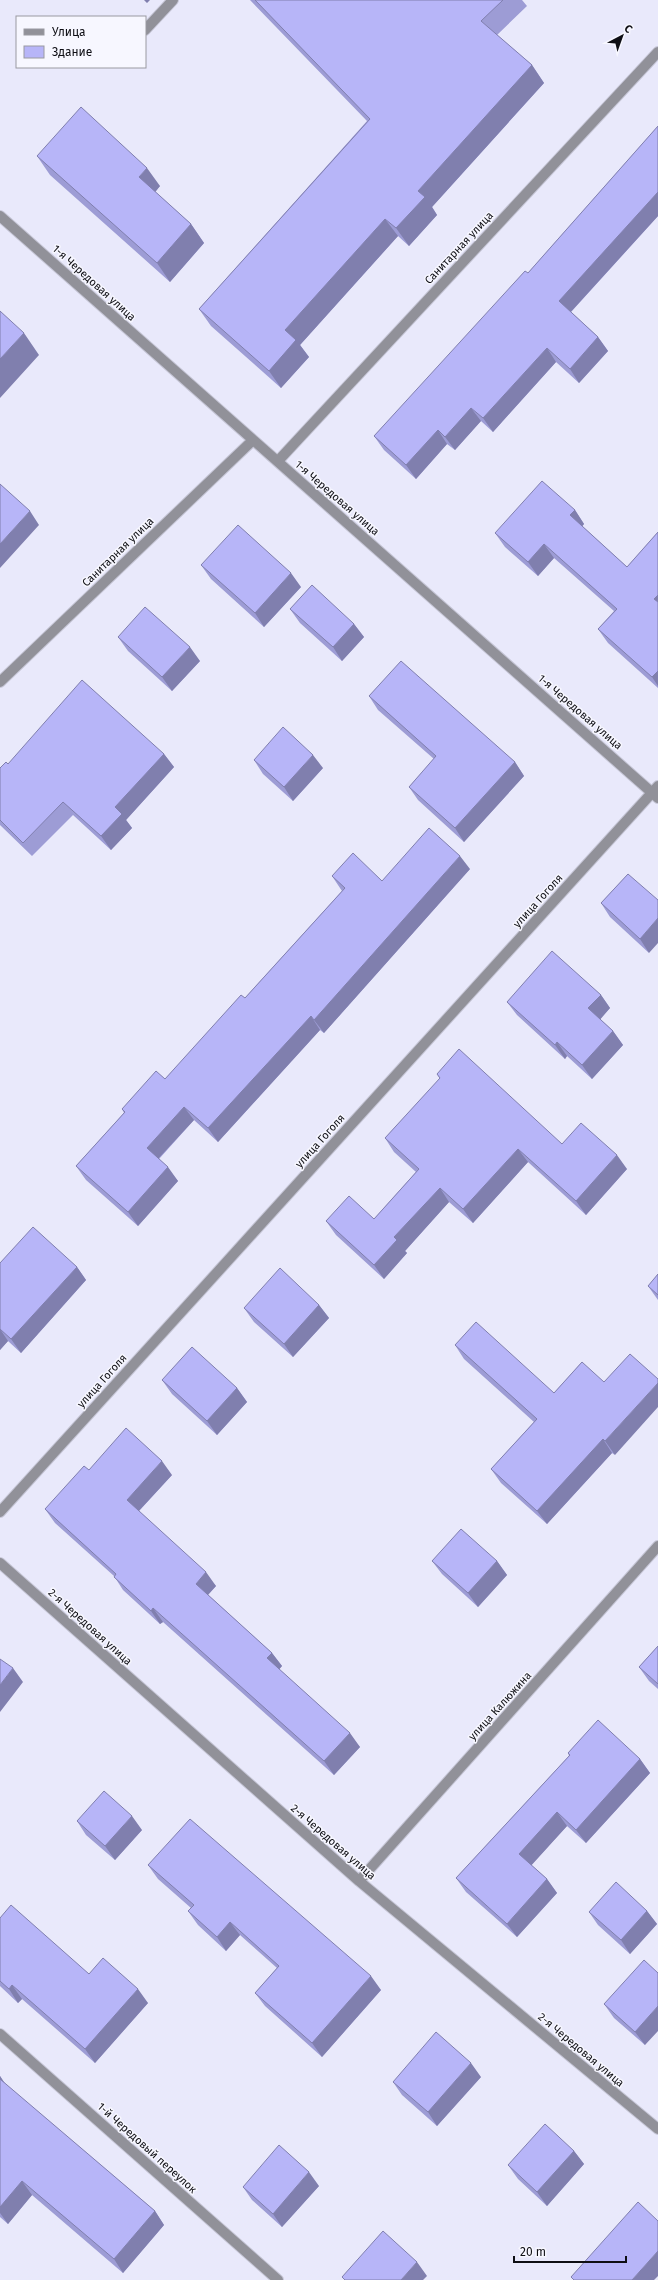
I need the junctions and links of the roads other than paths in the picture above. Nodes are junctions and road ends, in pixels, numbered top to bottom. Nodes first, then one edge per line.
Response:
1 (173, 0) edge
2 (146, 29) edge
3 (658, 52) edge
4 (0, 216) edge
5 (253, 440) junction
6 (278, 461) junction
7 (0, 682) edge
8 (656, 792) edge
9 (0, 1512) edge
10 (658, 1546) edge
11 (0, 1563) edge
12 (359, 1881) junction
13 (0, 2034) edge
14 (658, 2129) edge
15 (278, 2280) edge

1 - 2 street
3 - 6 street, Санитарная улица
4 - 5 street, 1-я Чередовая улица
5 - 6 street, 1-я Чередовая улица
5 - 7 street, Санитарная улица
6 - 8 street, 1-я Чередовая улица
8 - 9 street, улица Гоголя
10 - 12 street, улица Калюжина
11 - 12 street, 2-я Чередовая улица
12 - 14 street, 2-я Чередовая улица
13 - 15 street, 1-й Чередовый переулок

